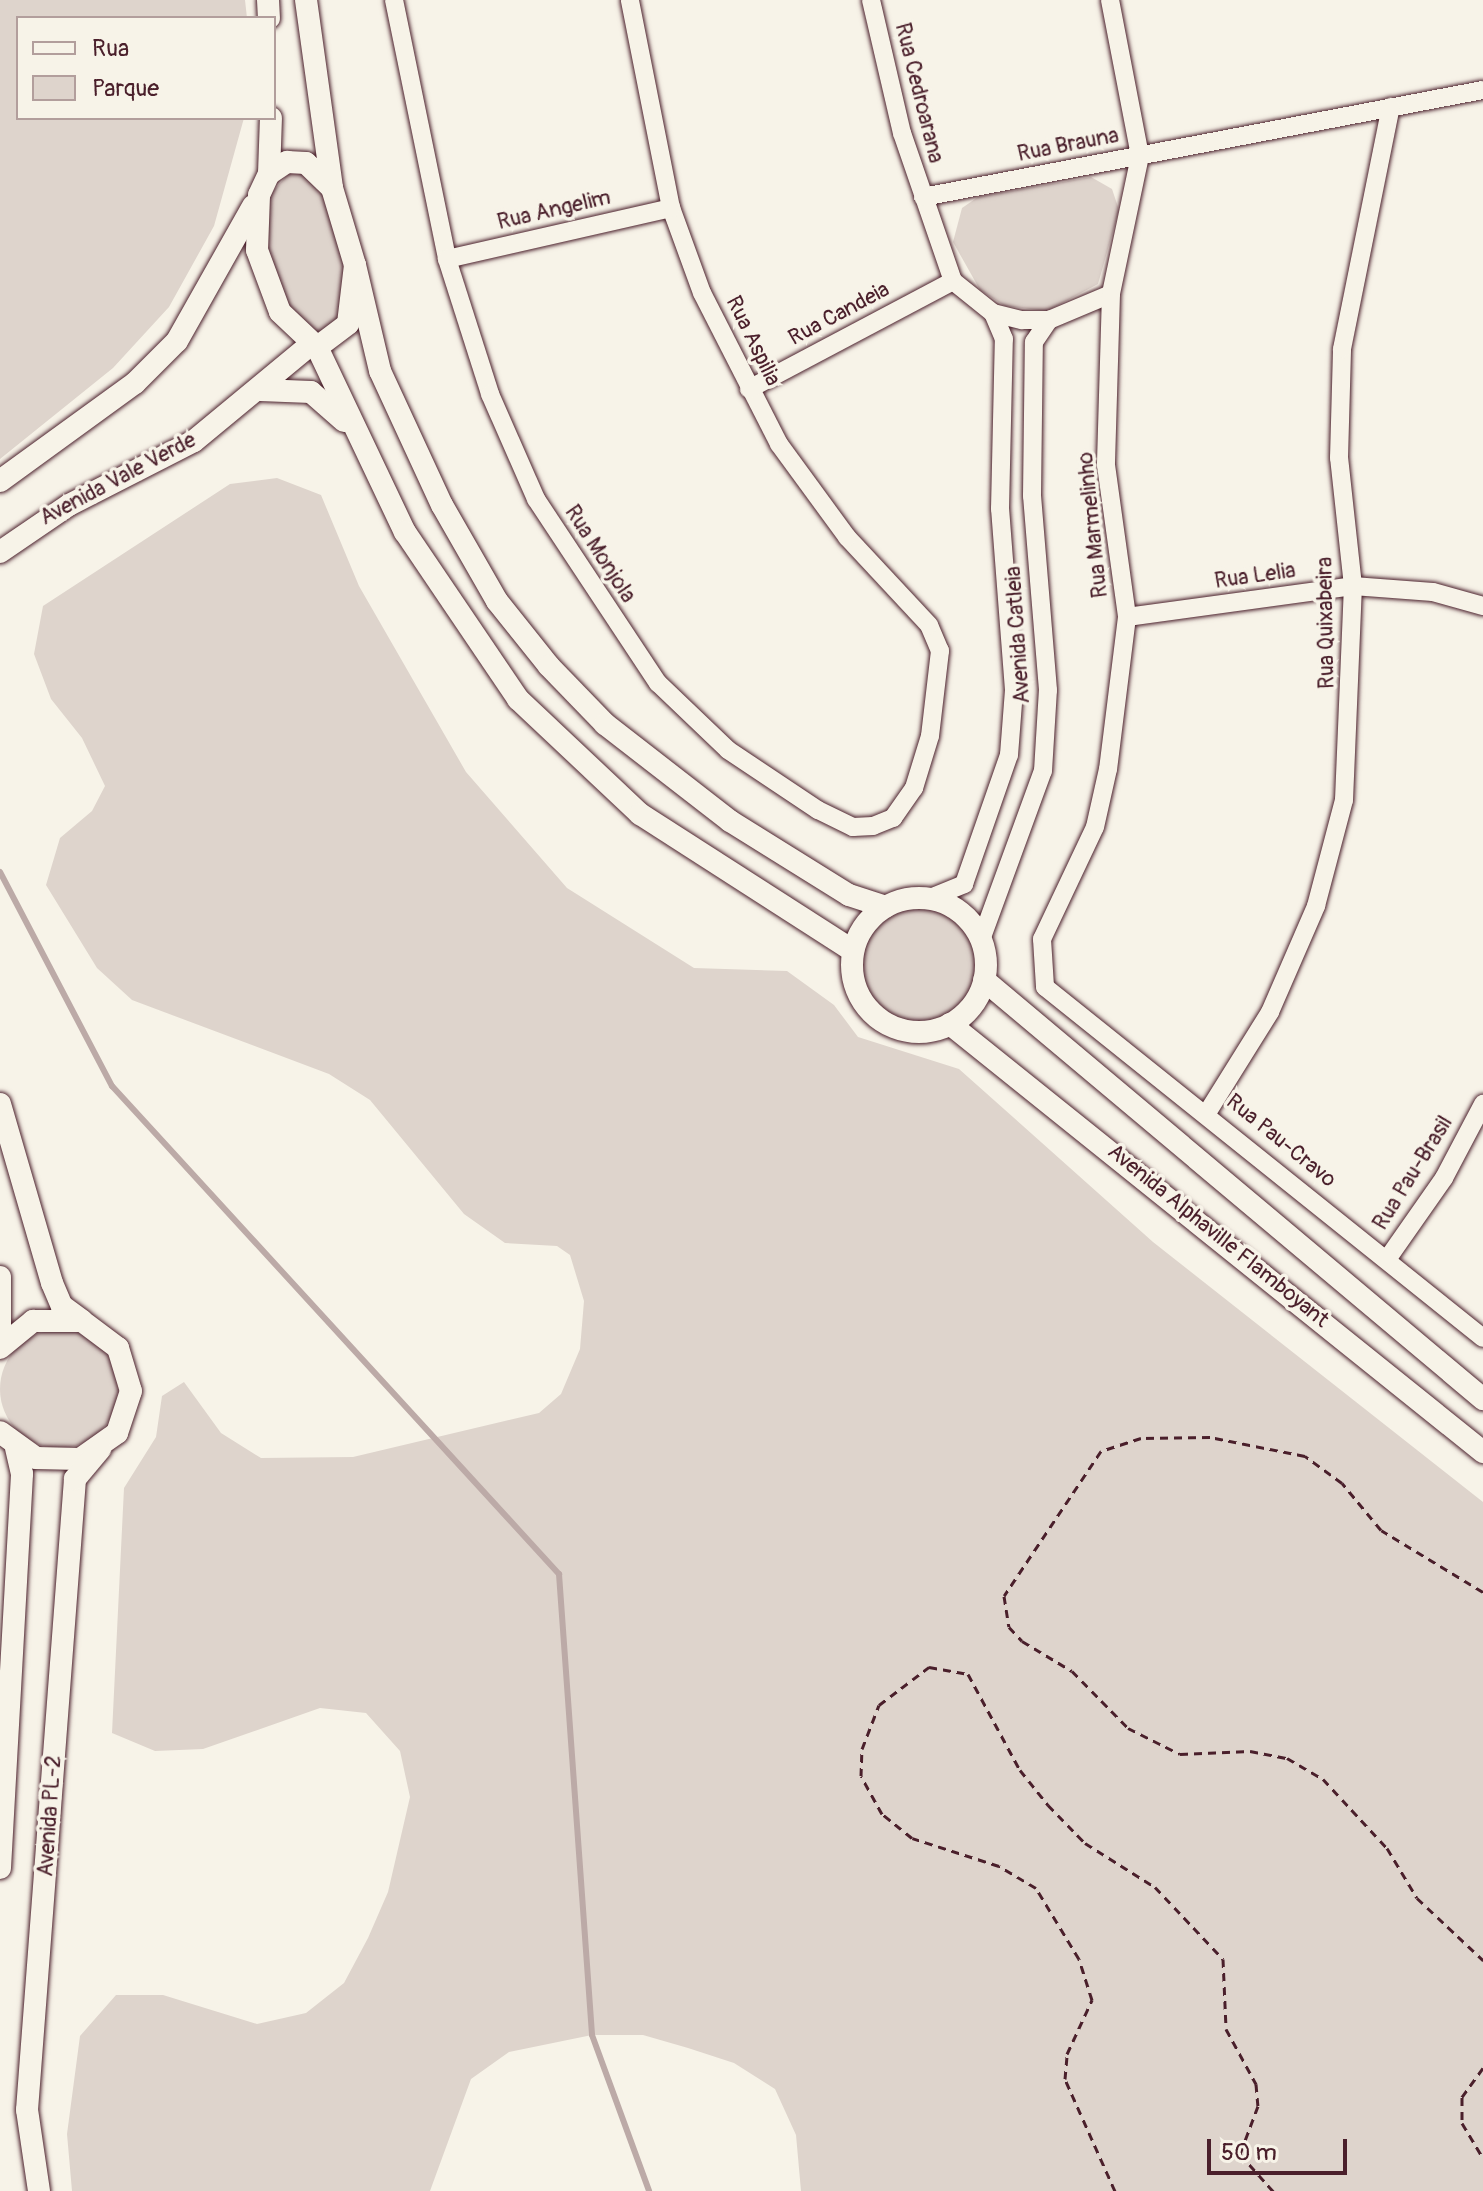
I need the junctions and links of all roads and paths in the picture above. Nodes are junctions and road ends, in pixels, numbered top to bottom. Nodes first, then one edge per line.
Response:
1 (306, 0) edge
2 (394, 0) edge
3 (630, 0) edge
4 (871, 0) edge
5 (1110, 0) edge
6 (1483, 90) edge
7 (1391, 107) junction
8 (271, 120) edge
9 (1140, 156) junction
10 (264, 184) junction
11 (332, 188) junction
12 (923, 197) junction
13 (671, 208) junction
14 (447, 259) junction
15 (355, 265) junction
16 (953, 281) junction
17 (1111, 294) junction
18 (993, 313) junction
19 (1049, 320) junction
20 (314, 346) junction
21 (749, 389) junction
22 (260, 390) junction
23 (358, 435) junction
24 (0, 481) edge
25 (0, 552) edge
26 (1353, 586) junction
27 (1483, 606) edge
28 (1127, 617) junction
29 (940, 651) joint
30 (930, 898) junction
31 (885, 907) junction
32 (981, 940) junction
33 (853, 951) junction
34 (984, 980) junction
35 (1045, 987) joint
36 (950, 1024) junction
37 (0, 1104) edge
38 (1482, 1110) edge
39 (1207, 1113) junction
40 (1388, 1258) junction
41 (0, 1277) edge
42 (82, 1321) junction
43 (0, 1334) edge
44 (1483, 1338) edge
45 (0, 1348) edge
46 (1483, 1399) edge
47 (0, 1432) edge
48 (16, 1448) junction
49 (100, 1449) junction
50 (1483, 1452) edge
51 (1483, 1592) edge
52 (0, 1868) edge
53 (1483, 1960) edge
54 (1483, 2068) edge
55 (1483, 2158) edge
56 (39, 2191) edge
57 (1115, 2191) edge
58 (1273, 2191) edge

1 - 11 street
2 - 14 street, Rua Monjola
3 - 13 street, Rua Aspilia
4 - 12 street, Rua Cedroarana
5 - 9 street, Rua Marmelinho
6 - 7 street, Rua Brauna
7 - 9 street, Rua Brauna
7 - 26 street, Rua Quixabeira
8 - 10 street
9 - 12 street, Rua Brauna
9 - 17 street, Rua Marmelinho
10 - 11 street
10 - 20 street
10 - 24 street
11 - 15 street
12 - 16 street
13 - 14 street, Rua Angelim
13 - 21 street, Rua Aspilia
14 - 29 street, Rua Monjola
15 - 20 street, Avenida Vale Verde
15 - 31 street
16 - 18 street
16 - 21 street, Rua Candeia
17 - 19 street
17 - 28 street, Rua Marmelinho
18 - 19 street
18 - 30 street, Avenida Catleia
19 - 32 street, Avenida Catleia
20 - 22 street, Avenida Vale Verde
20 - 23 street
21 - 29 street, Rua Aspilia
22 - 23 street
22 - 25 street, Avenida Vale Verde
23 - 33 street
26 - 27 street, Rua Lelia
26 - 28 street, Rua Lelia
26 - 39 street, Rua Quixabeira
28 - 35 street, Rua Marmelinho
30 - 31 street
30 - 32 street
31 - 33 street
32 - 34 street
33 - 36 street
34 - 36 street
34 - 46 street, Avenida Alphaville Flamboyant
35 - 39 street, Rua Pau-Cravo
36 - 50 street, Avenida Alphaville Flamboyant
37 - 42 street
38 - 40 street, Rua Pau-Brasil
39 - 40 street, Rua Pau-Cravo
40 - 44 street, Rua Pau-Cravo
41 - 43 street
42 - 45 street
42 - 49 street, Avenida PL-2
47 - 48 street
48 - 49 street
48 - 52 street
49 - 56 street, Avenida PL-2
51 - 53 path
54 - 55 path
57 - 58 path

